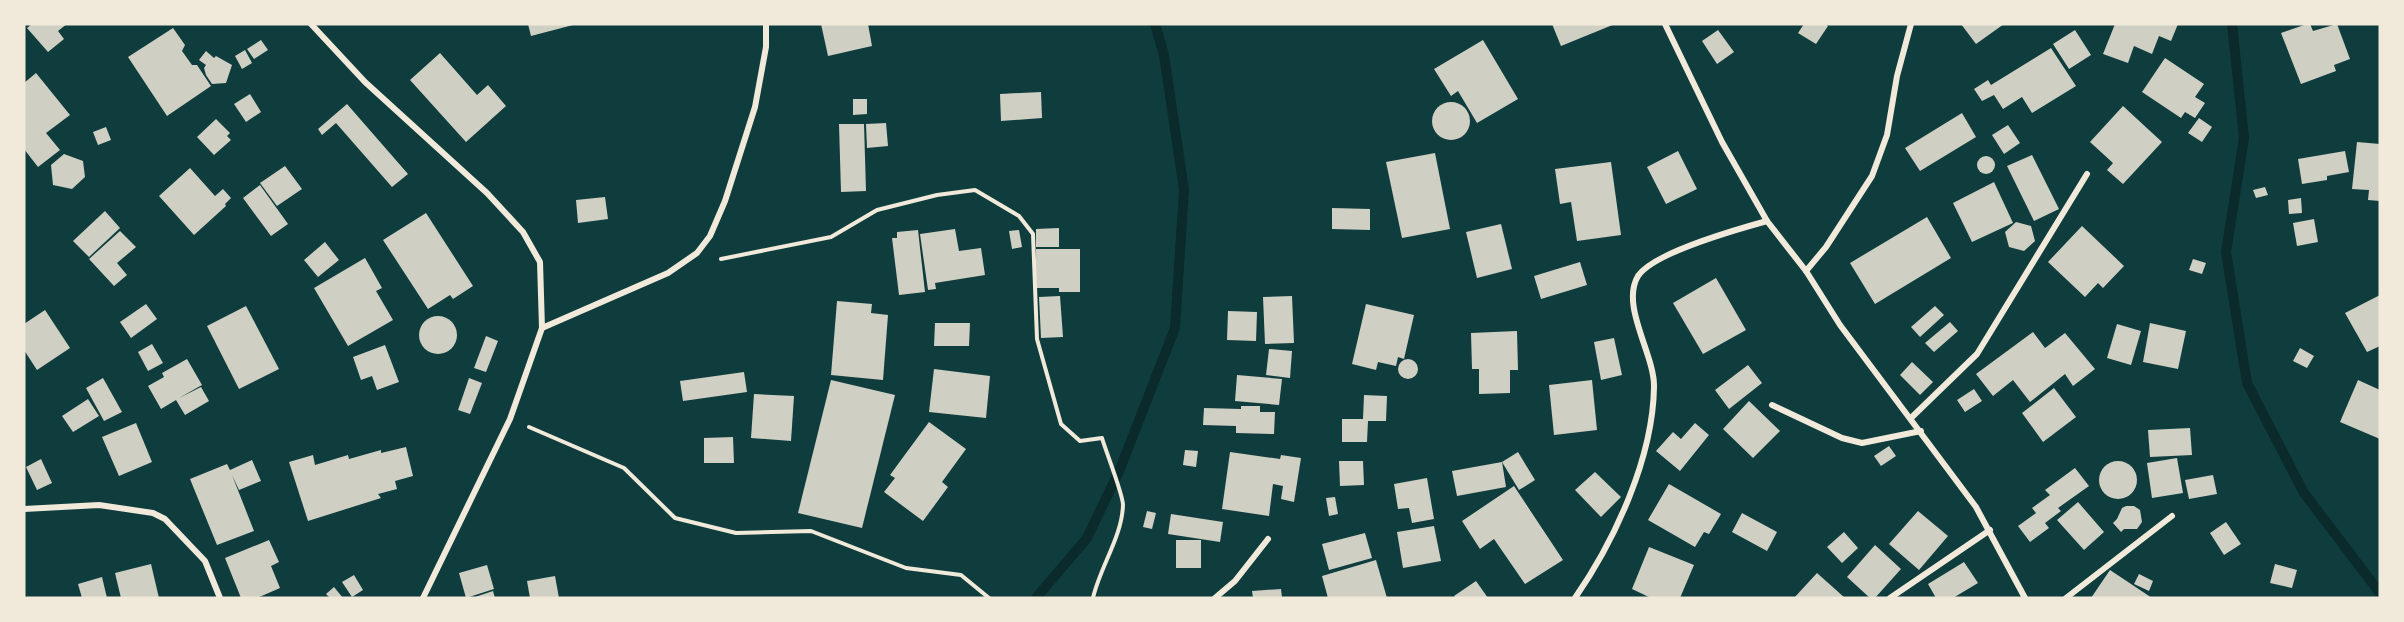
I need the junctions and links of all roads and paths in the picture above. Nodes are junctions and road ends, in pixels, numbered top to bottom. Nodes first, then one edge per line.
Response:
1 (311, 24) edge
2 (766, 24) edge
3 (1665, 24) edge
4 (1911, 24) edge
5 (2087, 174) dead end
6 (1767, 221) junction
7 (710, 261) dead end
8 (1806, 272) junction
9 (542, 328) junction
10 (1772, 405) dead end
11 (1911, 418) junction
12 (510, 419) junction
13 (1921, 431) junction
14 (24, 509) edge
15 (2172, 516) dead end
16 (1990, 530) junction
17 (1268, 539) dead end
18 (220, 598) edge
19 (423, 598) edge
20 (988, 598) edge
21 (1094, 598) edge
22 (1215, 598) edge
23 (1575, 598) edge
24 (1890, 598) edge
25 (2025, 598) edge
26 (2066, 598) edge

1 - 9 street
2 - 9 street
3 - 6 street
4 - 8 street
5 - 11 street
6 - 8 street
6 - 23 street
7 - 21 path
8 - 11 street
9 - 12 street
10 - 13 street
11 - 13 street
12 - 19 street
12 - 20 path
13 - 16 street
14 - 18 street
15 - 26 street
16 - 24 street
16 - 25 street
17 - 22 street

